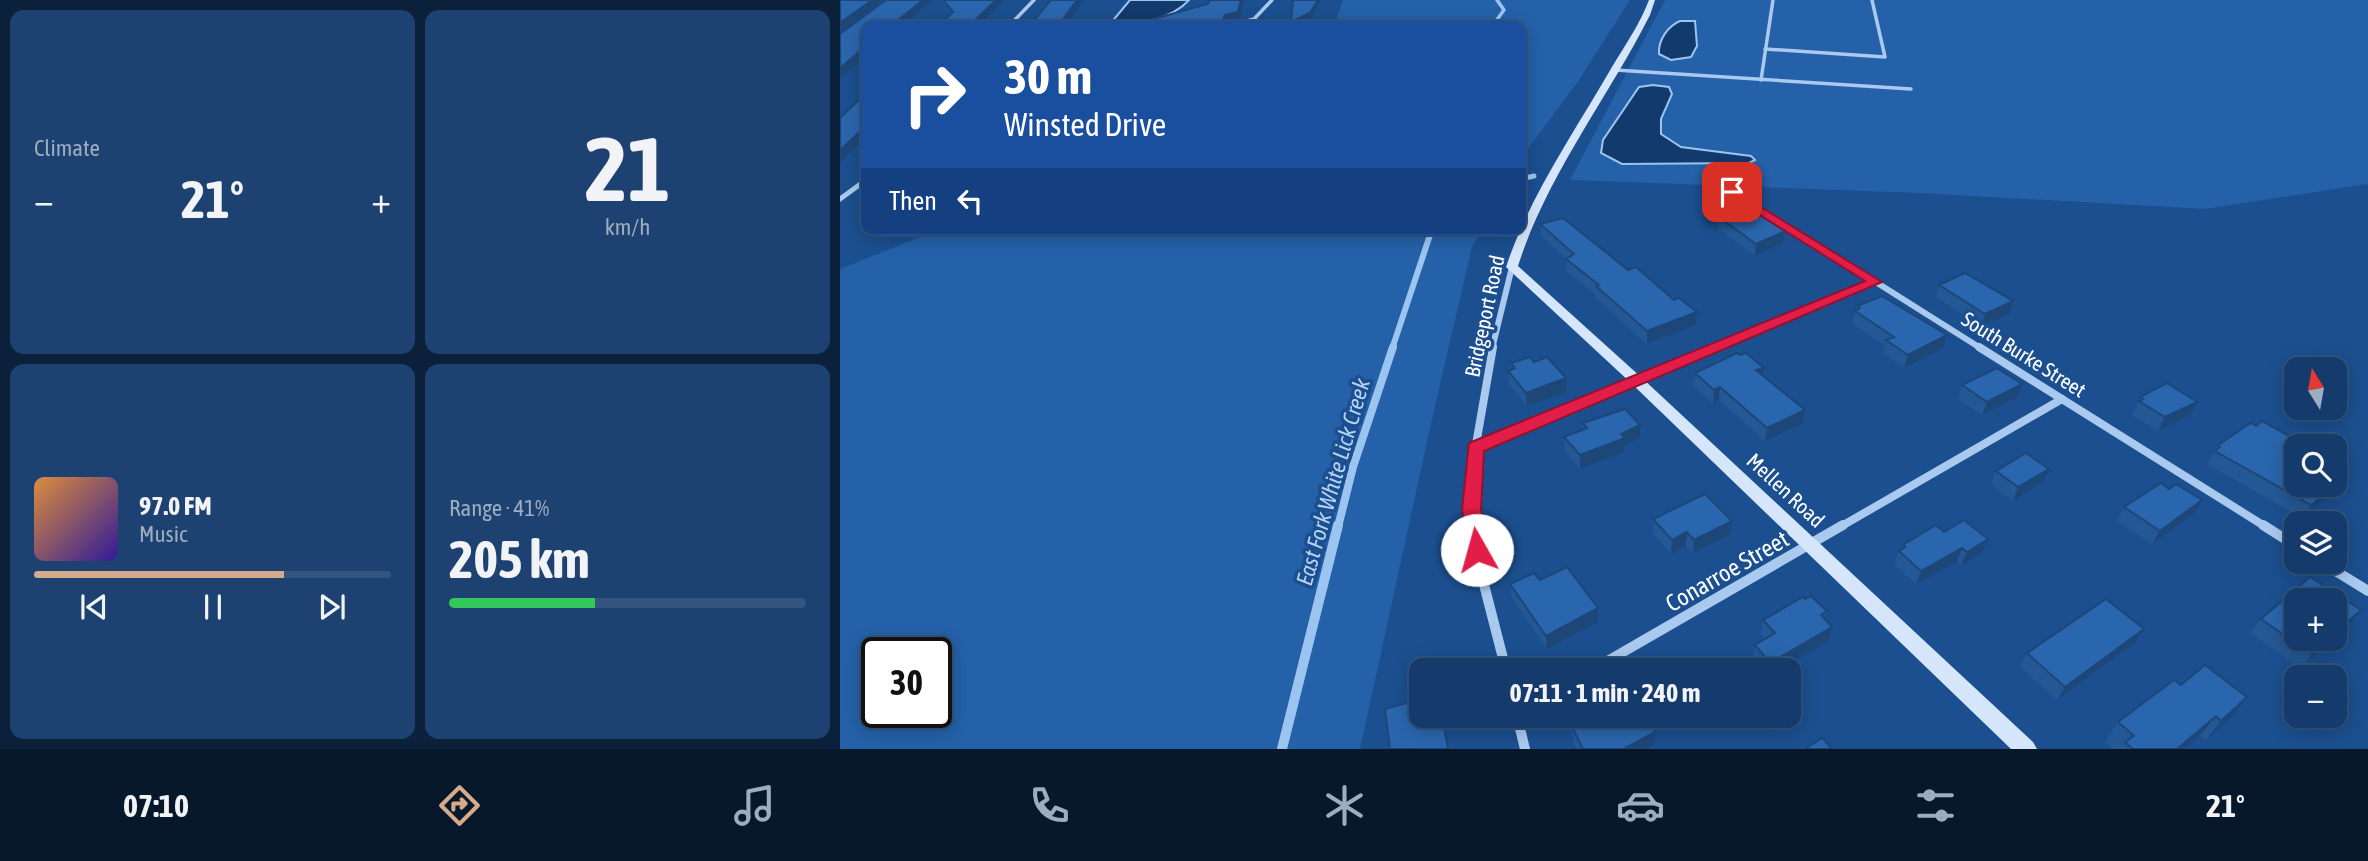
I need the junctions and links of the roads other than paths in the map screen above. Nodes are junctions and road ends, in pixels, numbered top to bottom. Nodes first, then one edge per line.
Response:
1 (1034, 0) edge
2 (1272, 0) edge
3 (1652, 0) edge
4 (1773, 0) edge
5 (1872, 0) edge
6 (1014, 21) edge
7 (1247, 21) edge
8 (1765, 49) junction
9 (1615, 70) junction
10 (1761, 80) junction
11 (1911, 89) dead end
12 (861, 184) edge
13 (1732, 192) dead end
14 (840, 199) edge
15 (1526, 222) edge
16 (1521, 235) edge
17 (1511, 267) junction
18 (1875, 282) junction
19 (1637, 381) junction
20 (2062, 399) junction
21 (1476, 447) junction
22 (2284, 538) edge
23 (1811, 545) junction
24 (2340, 574) edge
25 (2368, 591) edge
26 (1503, 658) edge
27 (1613, 658) edge
28 (1520, 728) edge
29 (1525, 749) edge
30 (2026, 749) edge

1 - 6 street
2 - 7 street
3 - 9 street, Bridgeport Road
4 - 8 street
5 - 8 street
8 - 10 street
9 - 10 street
9 - 15 street, Bridgeport Road
10 - 11 street
12 - 14 street
13 - 18 street, South Burke Street
16 - 17 street, Bridgeport Road
17 - 19 street, Mellen Road
17 - 21 street, Bridgeport Road
18 - 19 street
18 - 20 street, South Burke Street
19 - 21 street
19 - 23 street, Mellen Road
20 - 22 street, South Burke Street
20 - 23 street, Conarroe Street
21 - 26 street, Bridgeport Road
23 - 27 street, Conarroe Street
23 - 30 street, Mellen Road
24 - 25 street
28 - 29 street

